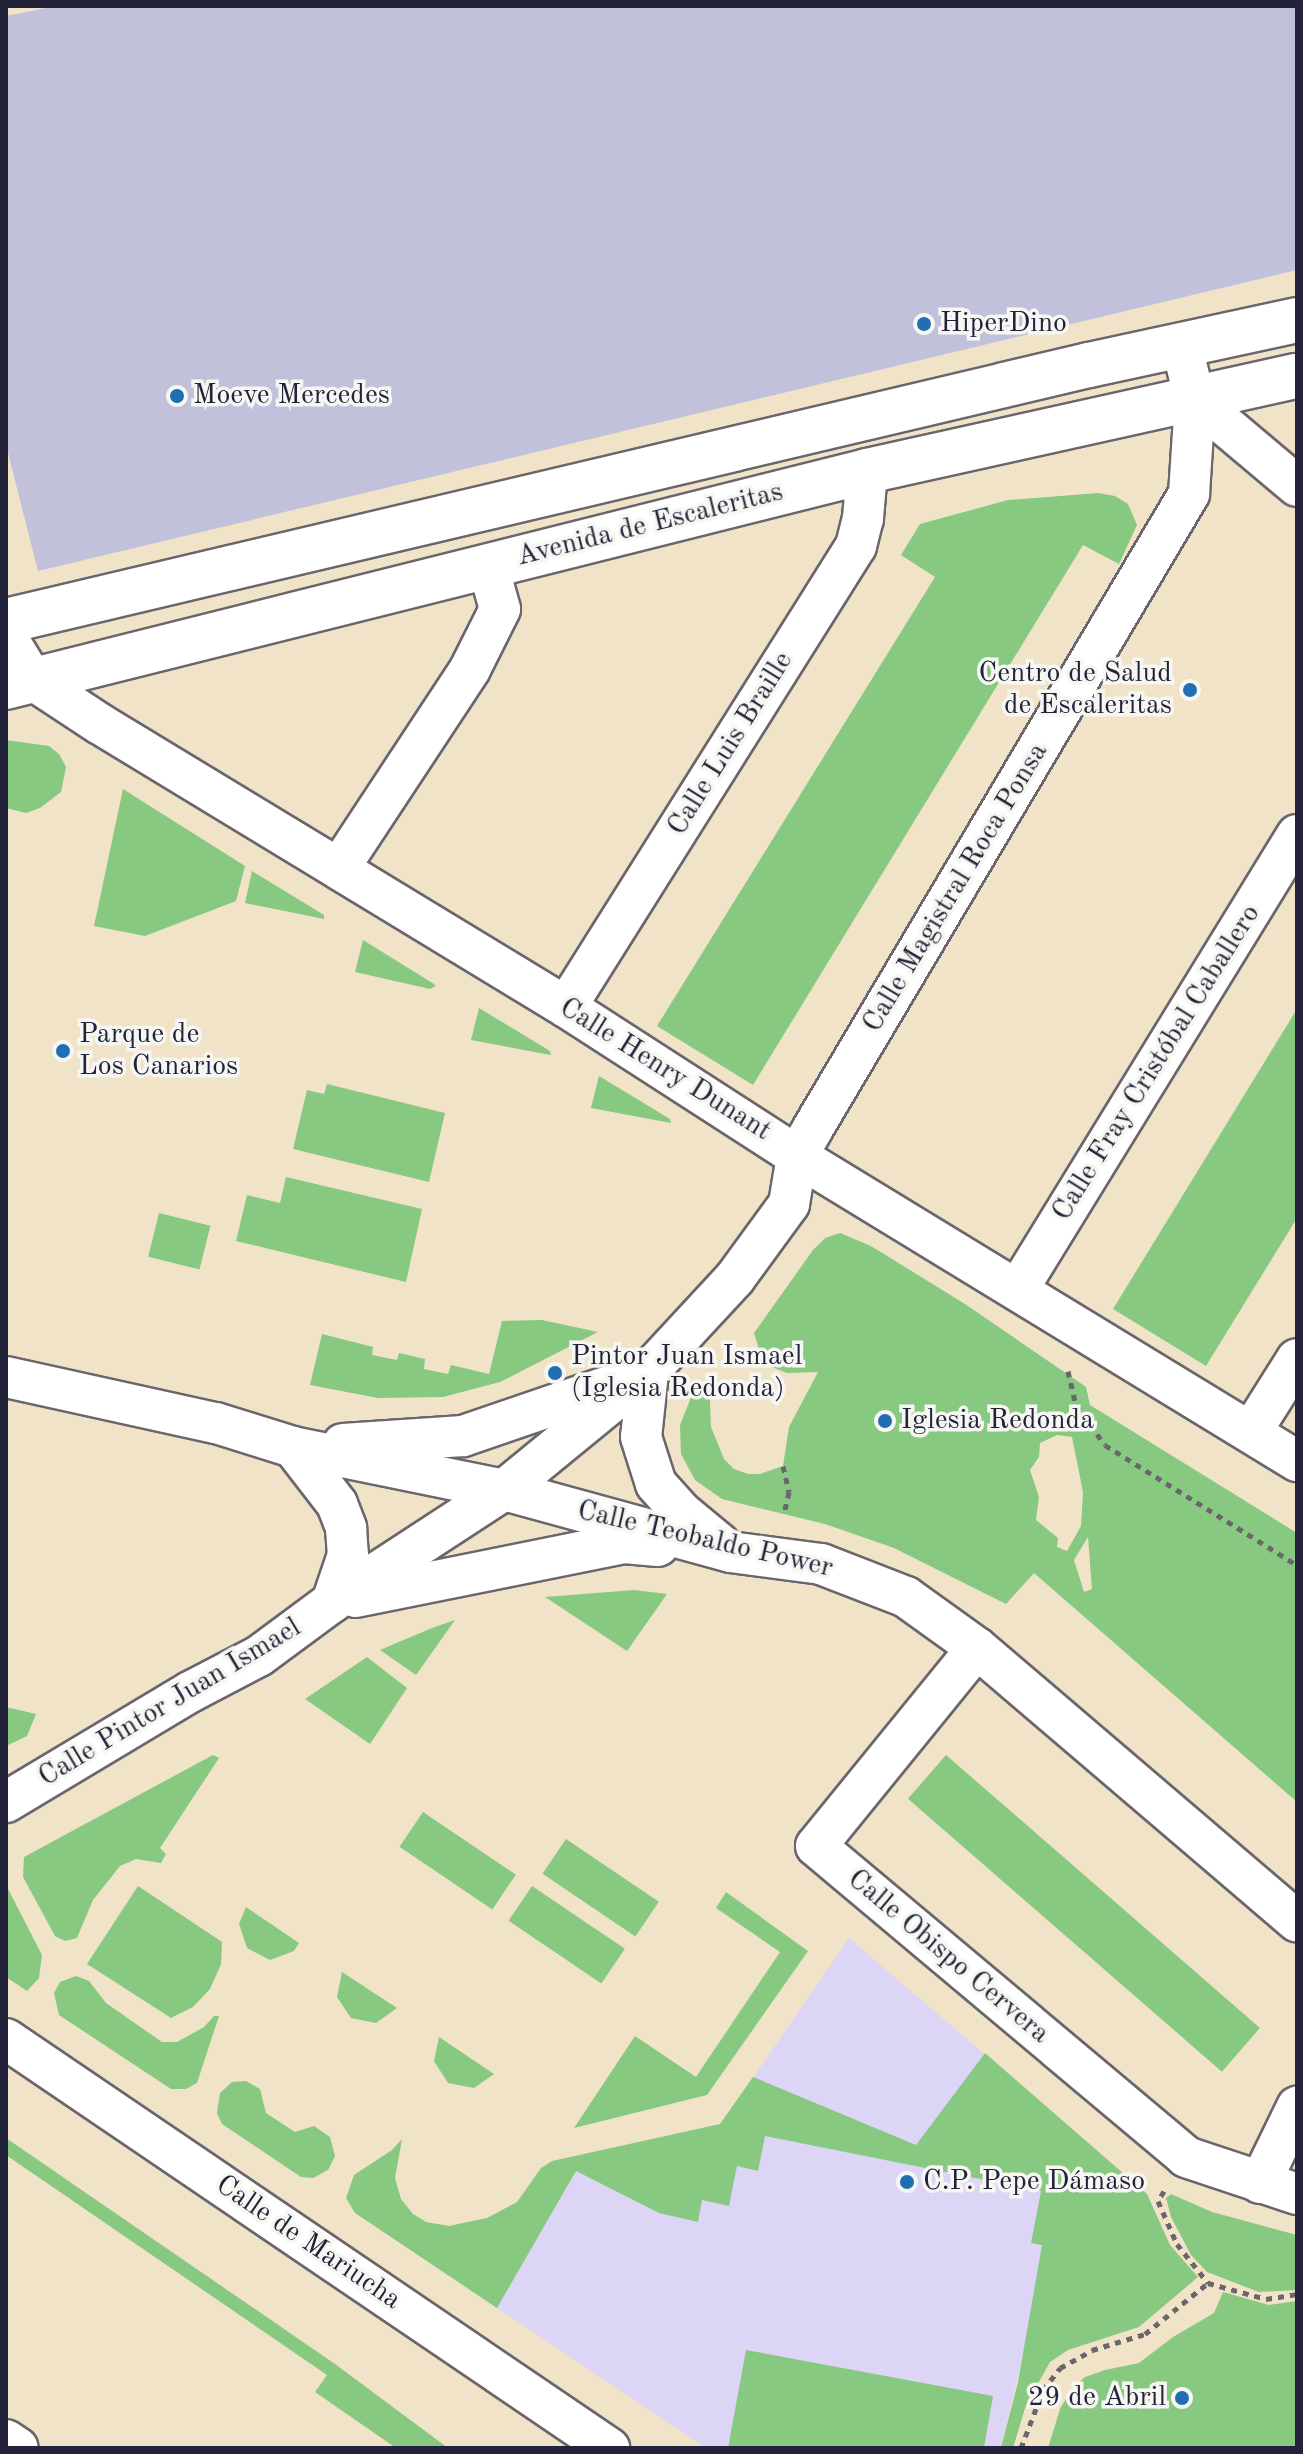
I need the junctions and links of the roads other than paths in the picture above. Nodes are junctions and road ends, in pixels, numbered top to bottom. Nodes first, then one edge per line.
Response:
1 (1297, 320) edge
2 (1182, 347) junction
3 (1297, 376) edge
4 (1195, 400) junction
5 (867, 471) junction
6 (1297, 486) edge
7 (488, 566) junction
8 (6, 621) edge
9 (6, 636) edge
10 (20, 684) edge
11 (1297, 835) edge
12 (339, 868) junction
13 (566, 1007) junction
14 (797, 1156) junction
15 (1018, 1289) junction
16 (1297, 1359) edge
17 (648, 1372) junction
18 (6, 1377) edge
19 (1251, 1432) junction
20 (293, 1447) junction
21 (1297, 1461) edge
22 (504, 1490) junction
23 (730, 1552) junction
24 (332, 1602) junction
25 (977, 1648) junction
26 (6, 1802) edge
27 (1297, 1921) edge
28 (6, 2039) edge
29 (1297, 2107) edge
30 (1278, 2188) edge
31 (6, 2440) edge
32 (18, 2448) edge
33 (609, 2448) edge

1 - 2 street, Avenida de Escaleritas
2 - 4 street, Calle Magistral Roca Ponsa
2 - 8 street, Avenida de Escaleritas
3 - 4 street, Avenida de Escaleritas
4 - 5 street, Avenida de Escaleritas
4 - 6 street
4 - 14 street, Calle Magistral Roca Ponsa
5 - 7 street, Avenida de Escaleritas
5 - 13 street, Calle Luis Braille
7 - 10 street, Avenida de Escaleritas
7 - 12 street
9 - 10 street
10 - 12 street, Calle Henry Dunant
11 - 15 street, Calle Fray Cristóbal Caballero
12 - 13 street, Calle Henry Dunant
13 - 14 street, Calle Henry Dunant
14 - 15 street, Calle Henry Dunant
14 - 17 street, Calle Pintor Juan Ismael
15 - 19 street, Calle Henry Dunant
16 - 19 street
17 - 20 street, Calle Pintor Juan Ismael
17 - 22 street, Calle Pintor Juan Ismael
17 - 23 street
18 - 20 street, Calle Teobaldo Power
19 - 21 street, Calle Henry Dunant
20 - 22 street, Calle Teobaldo Power
20 - 24 street, Calle Pintor Juan Ismael
22 - 23 street, Calle Teobaldo Power
22 - 24 street, Calle Pintor Juan Ismael
23 - 24 street, Calle Pintor Juan Ismael
23 - 25 street, Calle Teobaldo Power
24 - 26 street, Calle Pintor Juan Ismael
25 - 27 street, Calle Teobaldo Power
25 - 30 street, Calle Obispo Cervera
28 - 33 street, Calle de Mariucha
29 - 30 street
31 - 32 street

